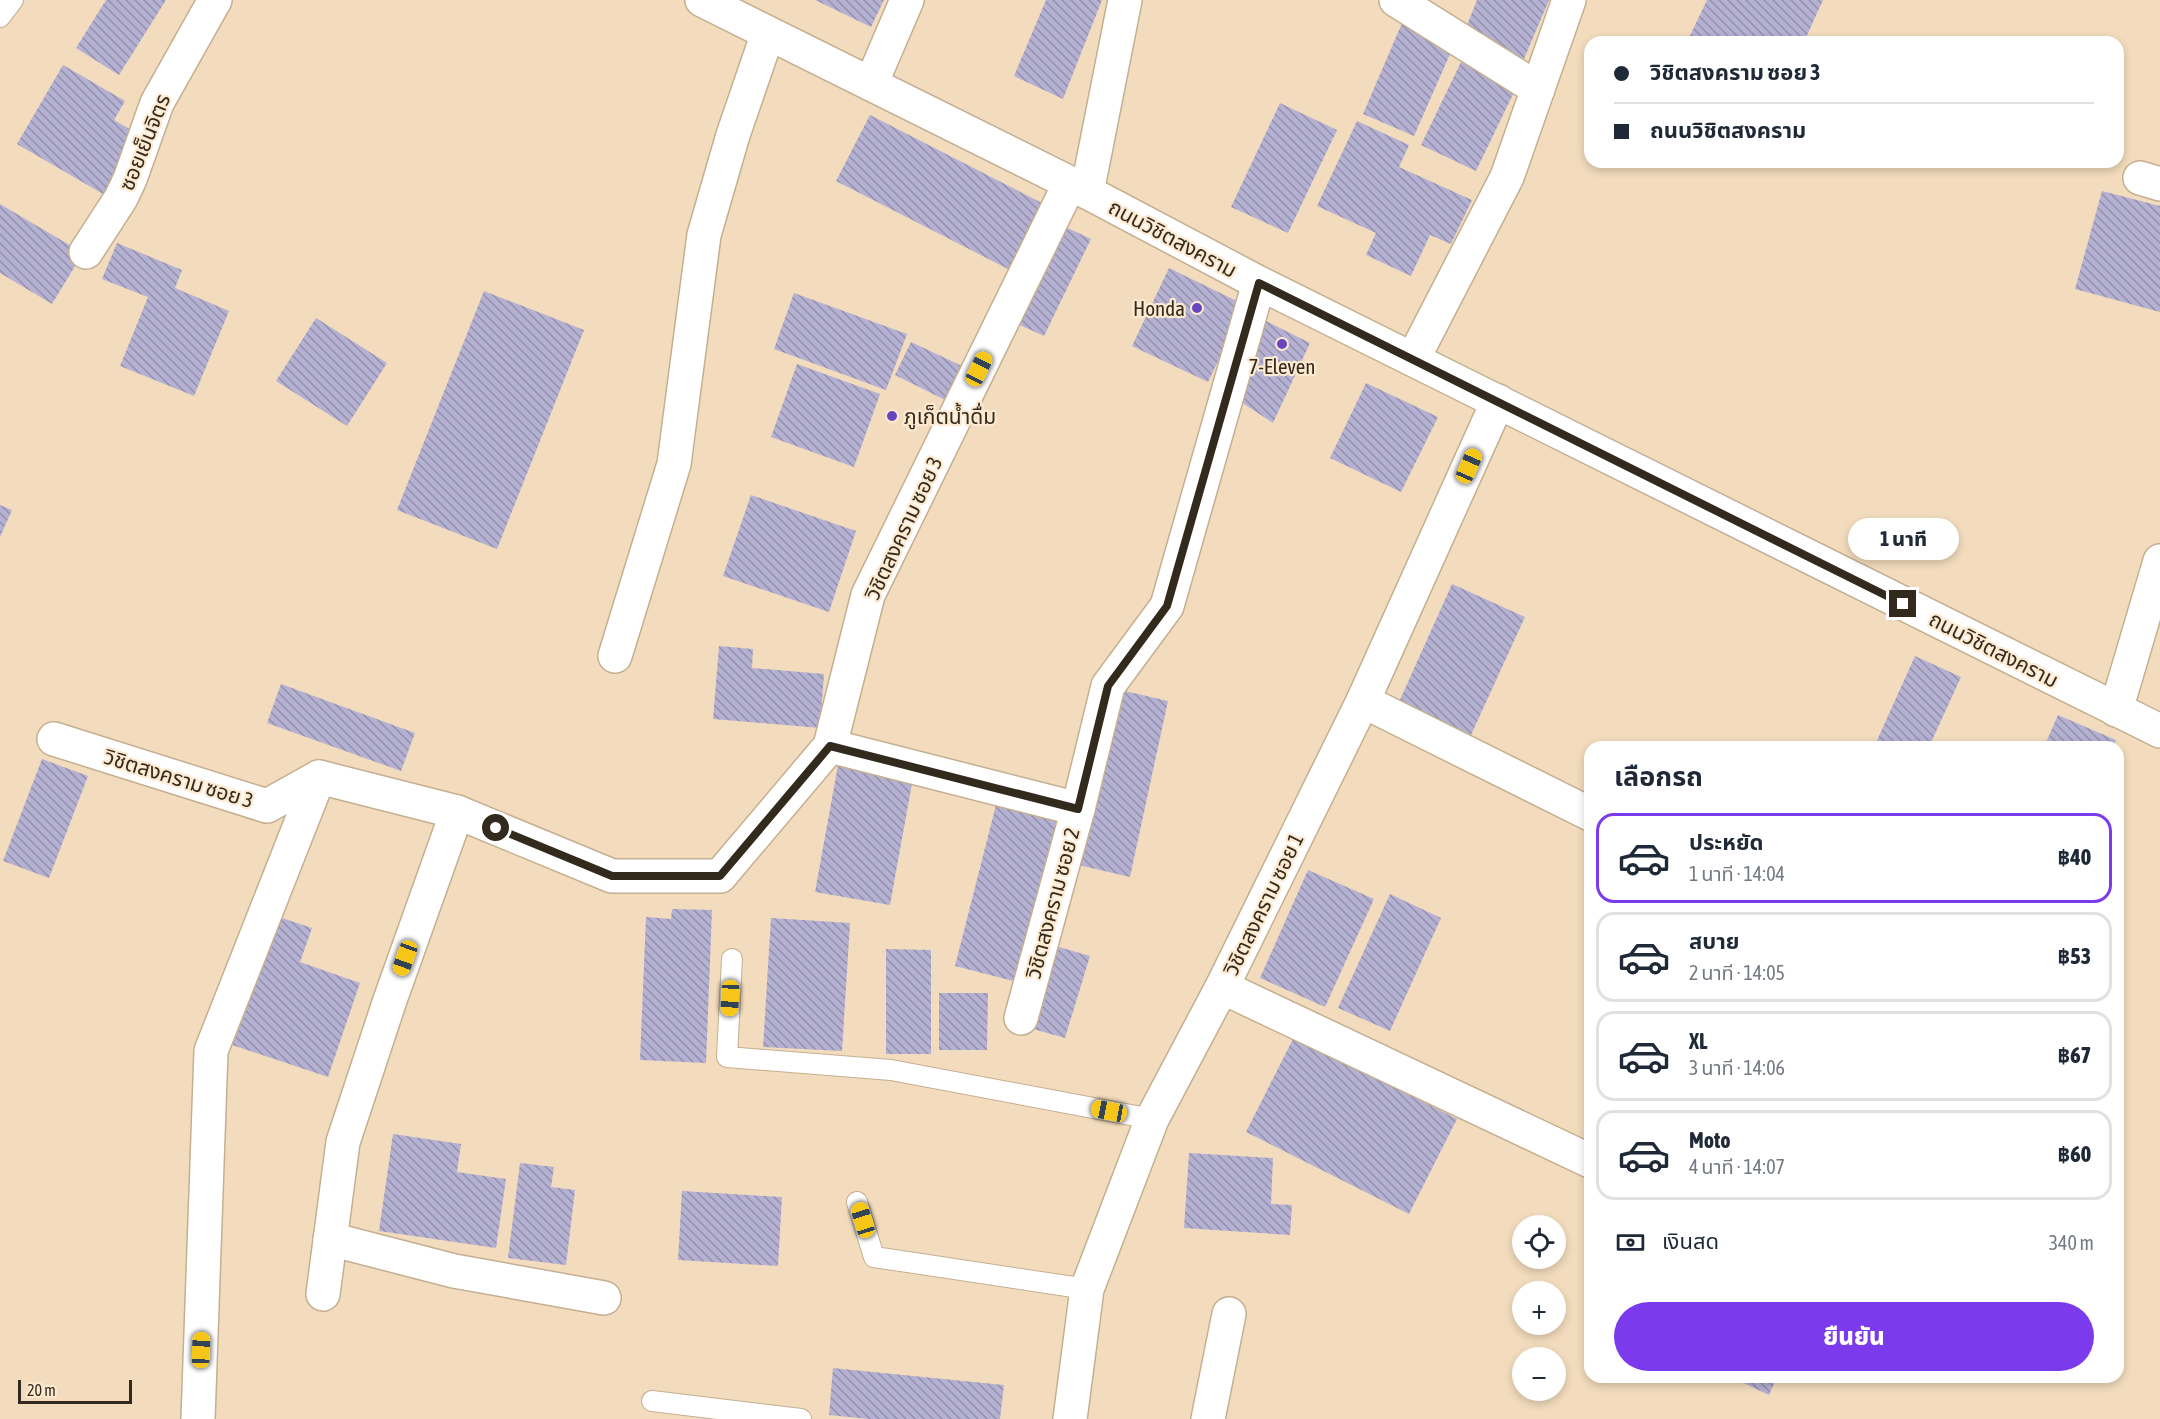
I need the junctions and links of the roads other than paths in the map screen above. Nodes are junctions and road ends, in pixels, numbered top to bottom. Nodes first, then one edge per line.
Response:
1 (13, 0) edge
2 (216, 0) edge
3 (702, 0) edge
4 (908, 0) edge
5 (1125, 0) edge
6 (1396, 0) edge
7 (1569, 0) edge
8 (0, 17) edge
9 (768, 33) junction
10 (871, 84) junction
11 (1538, 89) junction
12 (1079, 188) junction
13 (87, 252) dead end
14 (1259, 283) junction
15 (1413, 359) junction
16 (1498, 401) junction
17 (2160, 561) edge
18 (615, 656) dead end
19 (1363, 701) junction
20 (2116, 710) junction
21 (2160, 731) edge
22 (54, 739) dead end
23 (830, 746) junction
24 (319, 777) junction
25 (1078, 809) junction
26 (1584, 811) edge
27 (457, 812) junction
28 (732, 959) dead end
29 (1222, 987) junction
30 (1021, 1018) dead end
31 (1152, 1119) junction
32 (1584, 1158) edge
33 (857, 1202) dead end
34 (330, 1239) junction
35 (1087, 1289) junction
36 (322, 1294) dead end
37 (604, 1298) dead end
38 (1229, 1314) dead end
39 (652, 1401) dead end
40 (198, 1419) edge
41 (801, 1419) edge
42 (1071, 1419) edge
43 (1208, 1419) edge

1 - 8 lane
2 - 13 street, ซอยเย็นจิตร
3 - 9 street, ถนนวิชิตสงคราม
4 - 10 street
5 - 12 street, วิชิตสงคราม ซอย 3
6 - 11 street
7 - 11 street
9 - 10 street, ถนนวิชิตสงคราม
9 - 18 street
10 - 12 street, ถนนวิชิตสงคราม
11 - 15 street
12 - 14 street, ถนนวิชิตสงคราม
12 - 23 street, วิชิตสงคราม ซอย 3
14 - 15 street, ถนนวิชิตสงคราม
14 - 25 street, วิชิตสงคราม ซอย 2
15 - 16 street, ถนนวิชิตสงคราม
16 - 19 street, วิชิตสงคราม ซอย 1
16 - 20 street, ถนนวิชิตสงคราม
17 - 20 street
19 - 26 street
19 - 29 street, วิชิตสงคราม ซอย 1
20 - 21 street, ถนนวิชิตสงคราม
22 - 24 street, วิชิตสงคราม ซอย 3
23 - 25 street
23 - 27 street, วิชิตสงคราม ซอย 3
24 - 27 street, วิชิตสงคราม ซอย 3
24 - 40 street
25 - 30 street, วิชิตสงคราม ซอย 2
27 - 34 street
28 - 31 lane
29 - 31 street, วิชิตสงคราม ซอย 1
29 - 32 street
31 - 35 street, วิชิตสงคราม ซอย 1
33 - 35 lane
34 - 36 street
34 - 37 street
35 - 42 street, วิชิตสงคราม ซอย 1
38 - 43 street
39 - 41 lane

